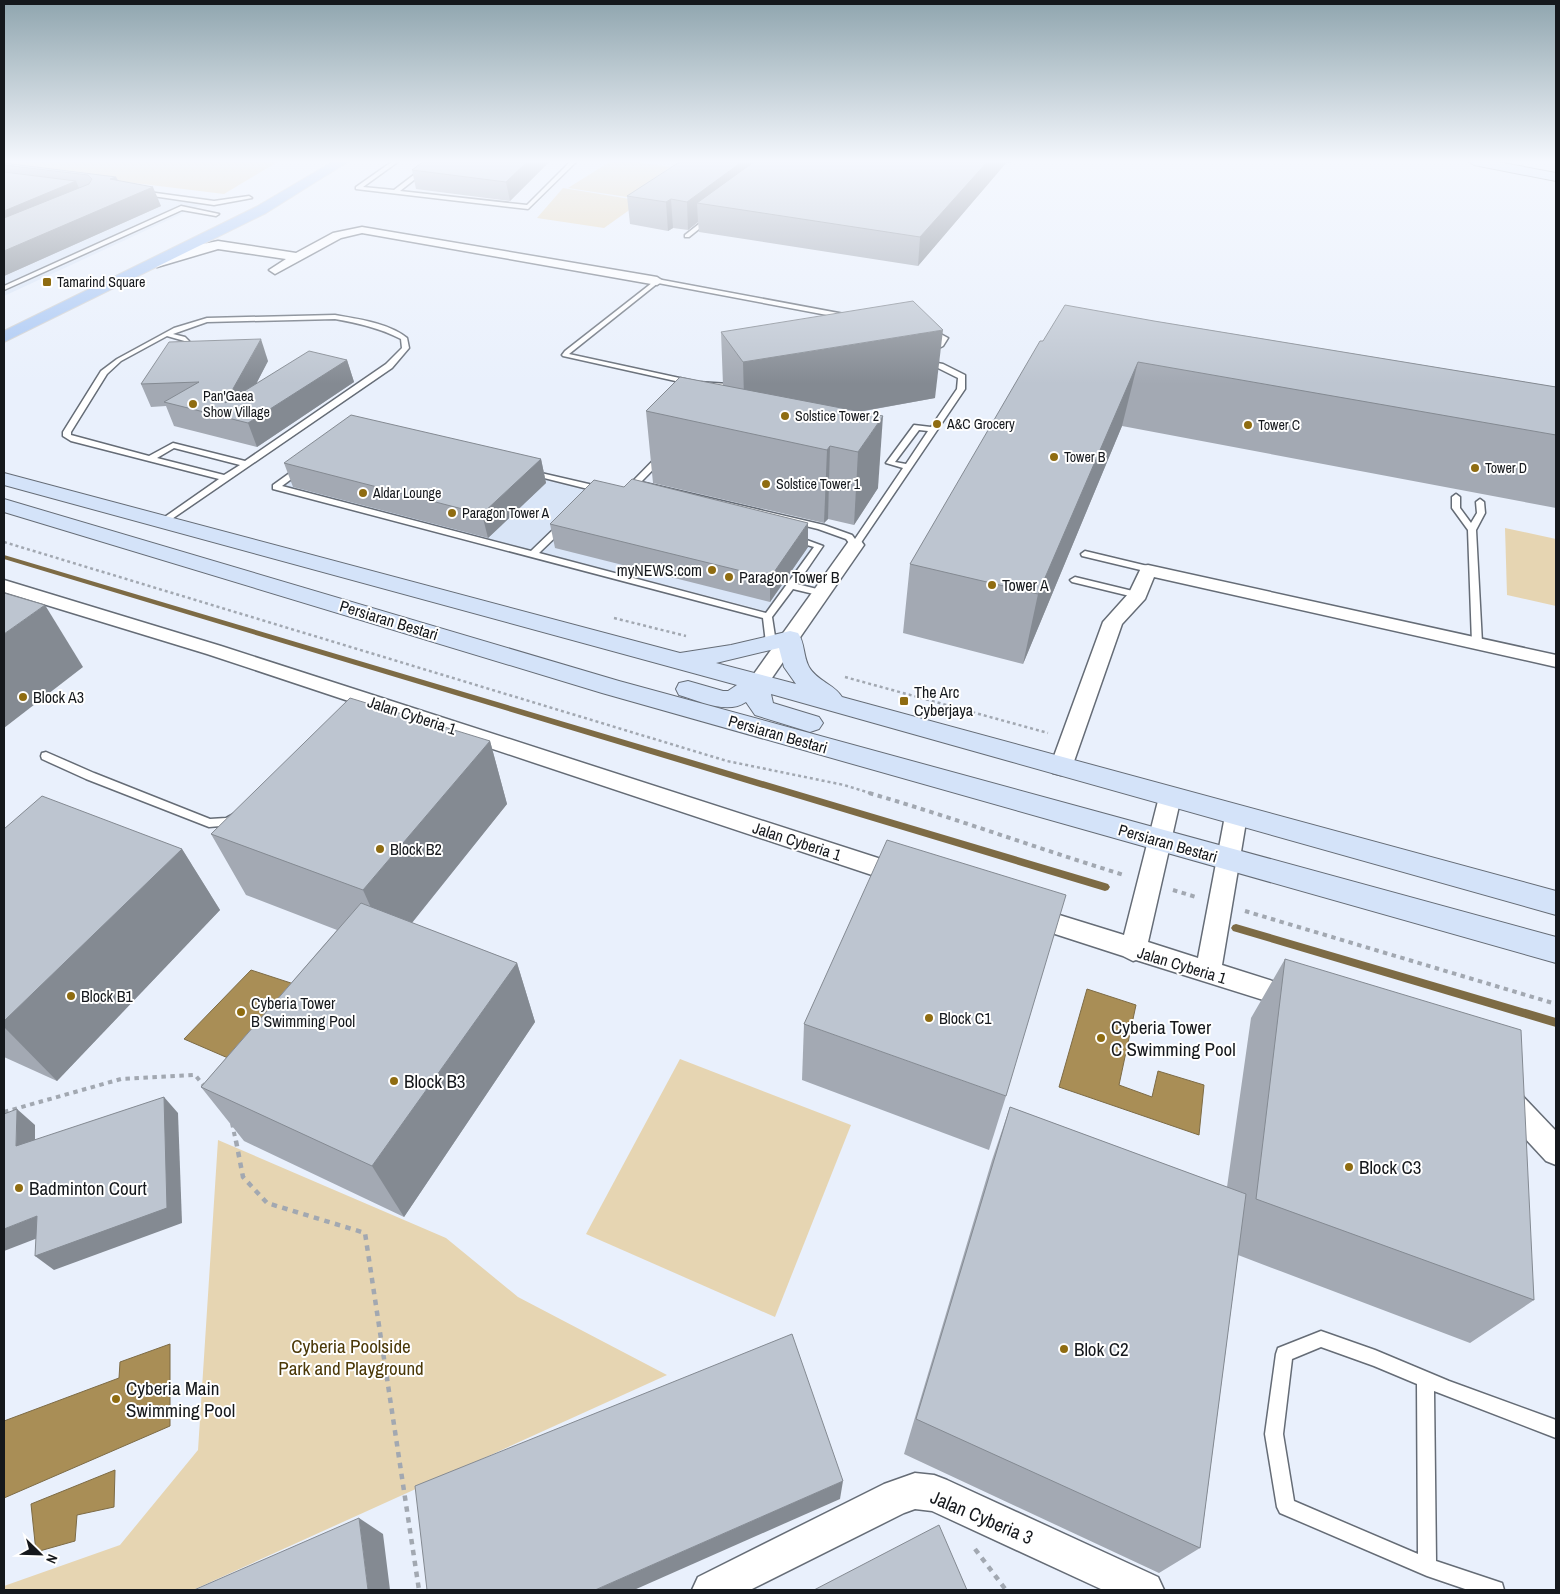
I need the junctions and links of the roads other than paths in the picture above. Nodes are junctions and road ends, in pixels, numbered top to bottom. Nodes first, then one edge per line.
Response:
1 (120, 235) edge
2 (187, 235) edge
3 (210, 235) edge
4 (233, 235) edge
5 (243, 235) edge
6 (338, 235) edge
7 (395, 235) edge
8 (246, 238) junction
9 (331, 238) junction
10 (275, 243) junction
11 (256, 250) junction
12 (310, 250) junction
13 (298, 257) junction
14 (122, 262) dead end
15 (146, 267) junction
16 (657, 281) junction
17 (4, 288) edge
18 (166, 334) junction
19 (4, 336) edge
20 (186, 341) edge
21 (933, 430) junction
22 (149, 458) junction
23 (246, 464) junction
24 (308, 464) edge
25 (907, 467) junction
26 (524, 470) edge
27 (225, 478) junction
28 (4, 479) edge
29 (608, 491) edge
30 (1456, 497) dead end
31 (1480, 502) dead end
32 (4, 505) edge
33 (572, 515) edge
34 (163, 521) junction
35 (1472, 530) junction
36 (788, 537) edge
37 (855, 545) junction
38 (1085, 554) edge
39 (532, 555) junction
40 (1153, 570) junction
41 (1075, 580) edge
42 (4, 586) edge
43 (792, 586) junction
44 (822, 593) junction
45 (1138, 595) junction
46 (767, 616) junction
47 (781, 641) junction
48 (1477, 643) junction
49 (675, 660) junction
50 (1556, 661) edge
51 (758, 682) junction
52 (611, 687) junction
53 (844, 707) junction
54 (46, 756) dead end
55 (863, 757) junction
56 (1061, 767) junction
57 (1170, 797) junction
58 (244, 809) edge
59 (1236, 816) junction
60 (1160, 840) junction
61 (1228, 859) junction
62 (923, 882) edge
63 (1556, 903) edge
64 (1006, 909) edge
65 (1133, 950) junction
66 (1556, 950) edge
67 (1208, 973) junction
68 (1320, 1007) edge
69 (1490, 1082) edge
70 (1556, 1150) edge
71 (1425, 1380) junction
72 (1556, 1429) edge
73 (1427, 1566) junction
74 (711, 1590) edge
75 (1145, 1590) edge
76 (1495, 1590) edge

1 - 17 lane
2 - 14 main road
3 - 15 main road
4 - 8 street
5 - 8 main road
6 - 9 street
7 - 16 street
8 - 10 street
9 - 10 street
9 - 12 street
10 - 12 street
11 - 13 street
11 - 13 street
11 - 15 street
12 - 13 street
15 - 19 main road
16 - 16 lane
18 - 20 lane
18 - 22 lane
18 - 23 lane
21 - 25 lane
21 - 25 lane
21 - 37 lane
22 - 23 lane
22 - 27 lane
23 - 27 lane
24 - 39 lane
25 - 37 lane
26 - 29 lane
27 - 34 lane
28 - 34 main road
30 - 35 lane
31 - 35 lane
32 - 52 main road, Persiaran Bestari
33 - 39 lane
34 - 49 main road
35 - 48 lane
36 - 43 lane
37 - 44 street
38 - 40 lane
39 - 46 lane
40 - 45 street
40 - 48 street
41 - 45 lane
42 - 62 street, Jalan Cyberia 1
43 - 44 lane
43 - 46 lane
44 - 47 street
45 - 56 street
46 - 47 lane
47 - 49 main road
47 - 51 street
47 - 53 main road
48 - 50 street
49 - 51 main road
51 - 52 main road
51 - 53 main road
51 - 55 main road
52 - 55 main road, Persiaran Bestari
53 - 56 main road
54 - 58 lane
55 - 60 main road, Persiaran Bestari
56 - 57 main road
57 - 59 main road
57 - 60 street
59 - 61 street
59 - 63 main road
60 - 61 main road, Persiaran Bestari
60 - 65 street
61 - 66 main road, Persiaran Bestari
61 - 67 street
64 - 65 street, Jalan Cyberia 1
65 - 67 street, Jalan Cyberia 1
67 - 68 street, Jalan Cyberia 1
69 - 70 street
71 - 72 lane
71 - 73 lane
71 - 73 lane
73 - 76 lane
74 - 75 street, Jalan Cyberia 3

